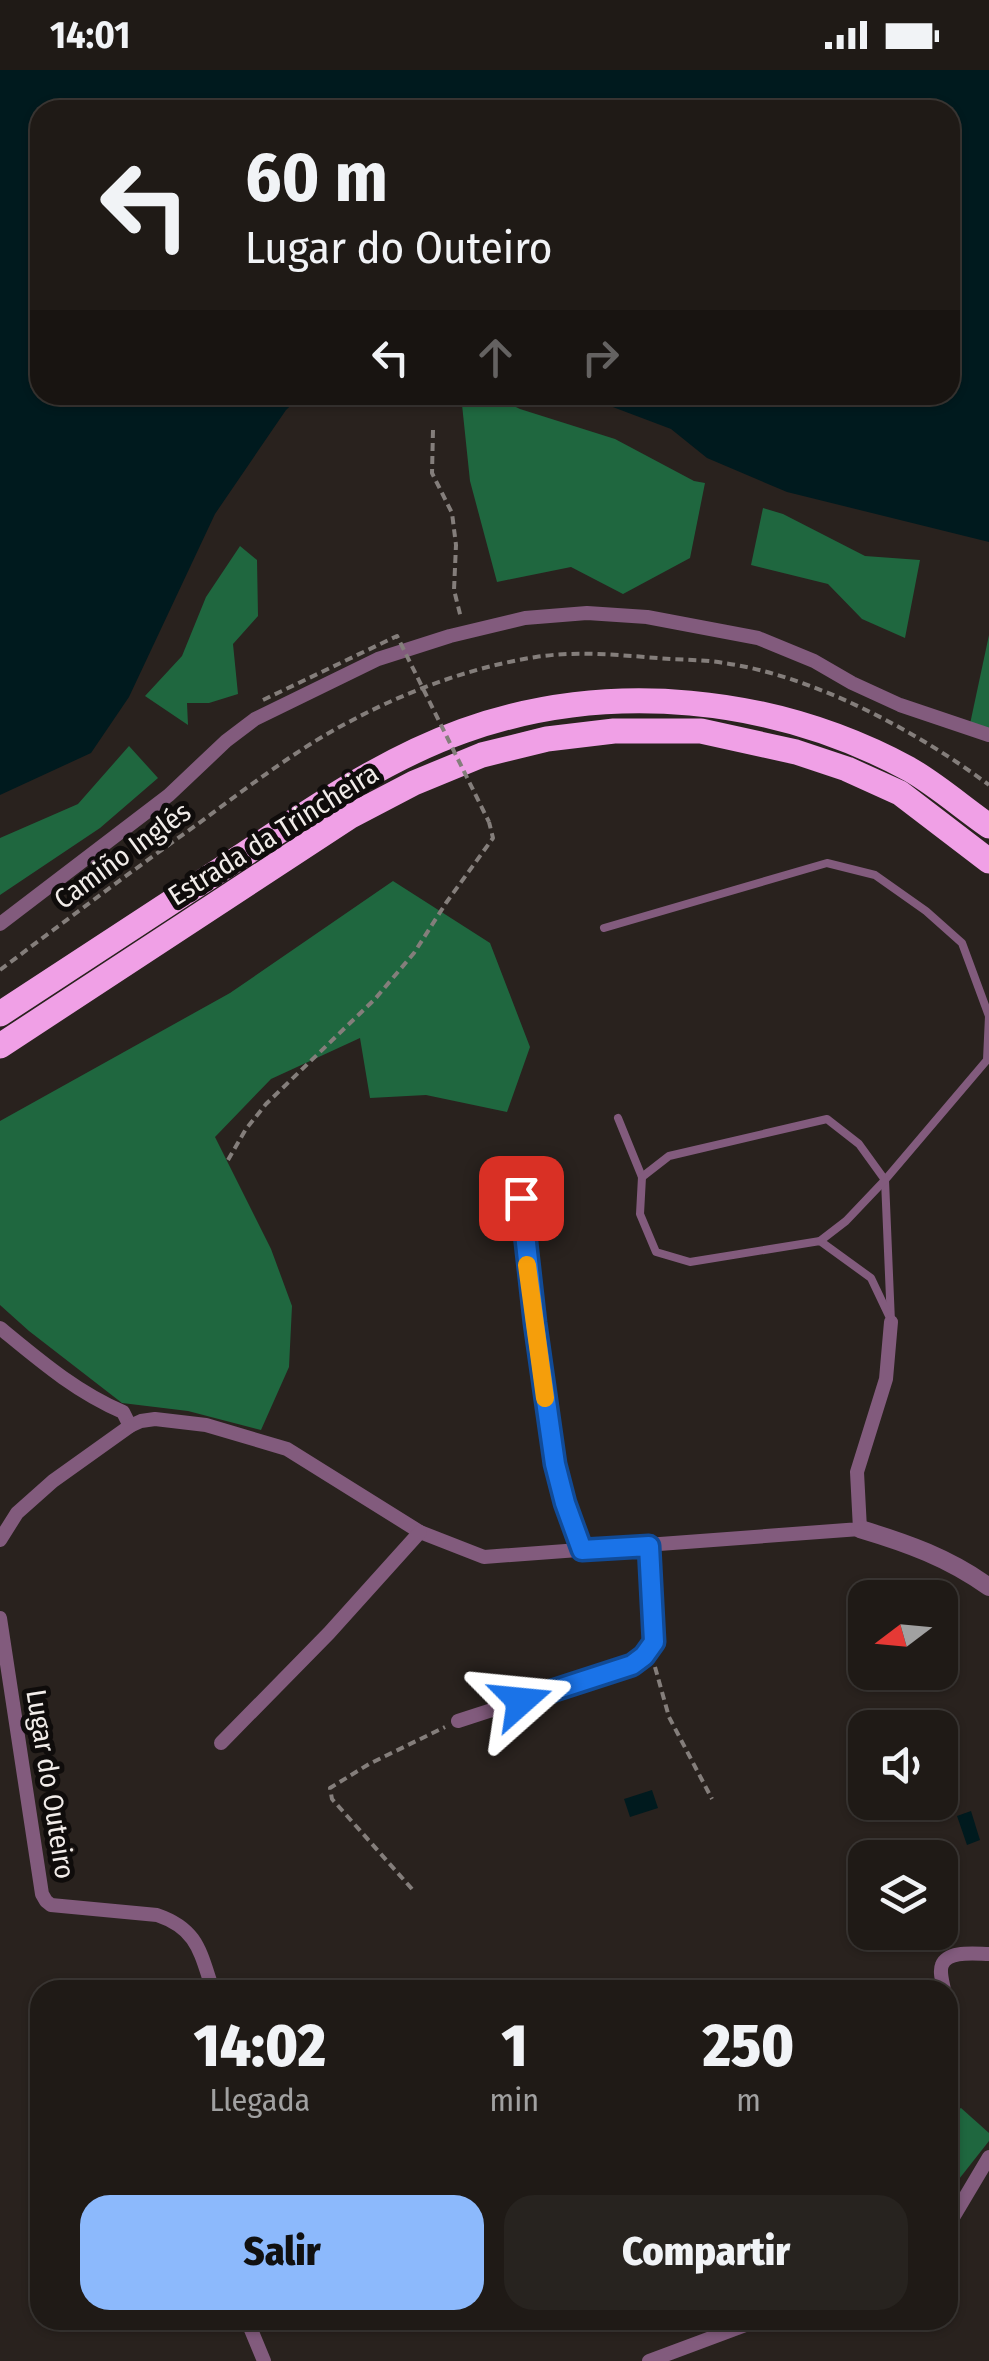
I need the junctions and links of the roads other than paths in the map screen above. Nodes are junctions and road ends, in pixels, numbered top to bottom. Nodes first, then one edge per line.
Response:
1 (989, 735) edge
2 (989, 826) edge
3 (989, 861) edge
4 (0, 924) edge
5 (604, 928) dead end
6 (0, 1014) edge
7 (0, 1046) edge
8 (618, 1118) dead end
9 (642, 1176) junction
10 (885, 1180) junction
11 (521, 1198) dead end
12 (820, 1241) junction
13 (892, 1322) junction
14 (0, 1328) edge
15 (130, 1426) junction
16 (860, 1529) junction
17 (420, 1532) junction
18 (0, 1540) edge
19 (649, 1546) junction
20 (582, 1550) junction
21 (989, 1587) edge
22 (0, 1618) edge
23 (458, 1721) road end
24 (221, 1744) dead end
25 (989, 1954) edge
26 (210, 1980) edge
27 (942, 1980) edge
28 (989, 2157) edge
29 (958, 2209) edge
30 (251, 2330) edge
31 (733, 2330) edge
32 (264, 2361) edge
33 (650, 2361) edge

1 - 4 street
2 - 6 highway, Estrada da Trincheira
3 - 7 highway, Estrada da Trincheira
5 - 10 lane
8 - 9 lane
9 - 10 lane
9 - 12 lane
10 - 12 lane
10 - 13 lane
11 - 20 street
12 - 13 lane
13 - 16 street
14 - 15 street
15 - 17 street
15 - 18 street
16 - 19 street
16 - 21 street
17 - 20 street
17 - 24 street
19 - 20 street
19 - 23 street
22 - 26 street, Lugar do Outeiro
25 - 27 street
28 - 29 street
30 - 32 street
31 - 33 street

